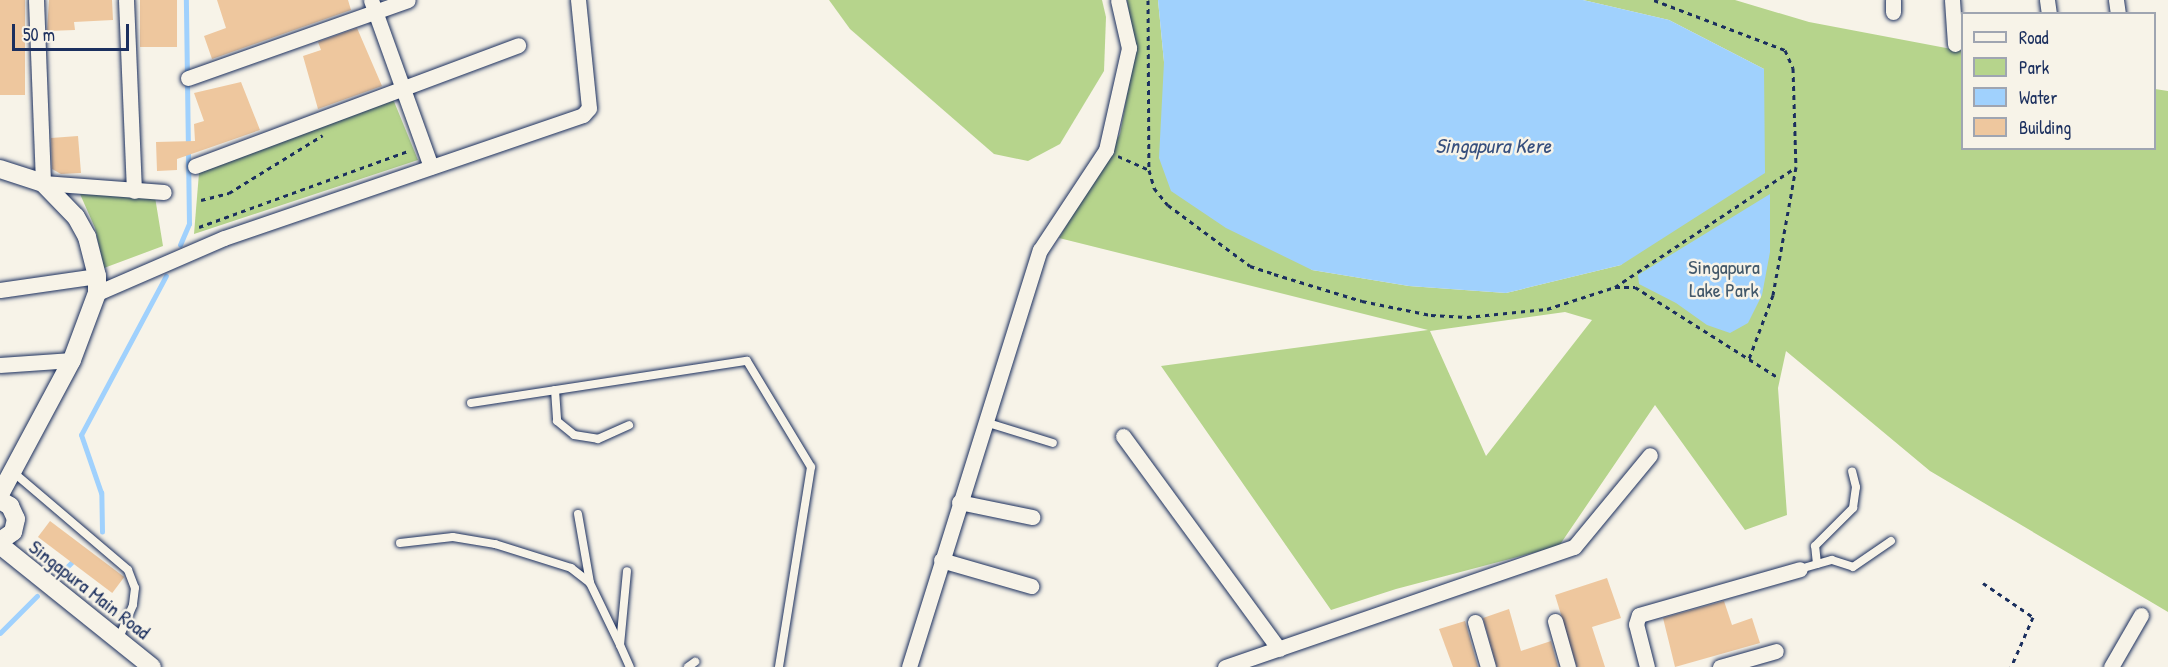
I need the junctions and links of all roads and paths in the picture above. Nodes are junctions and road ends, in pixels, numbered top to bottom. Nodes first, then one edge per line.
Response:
1 (36, 0) edge
2 (126, 0) edge
3 (408, 0) edge
4 (578, 0) edge
5 (1118, 0) edge
6 (1148, 0) edge
7 (1654, 0) edge
8 (1952, 0) edge
9 (374, 6) edge
10 (1955, 44) dead end
11 (519, 45) dead end
12 (189, 78) dead end
13 (403, 89) junction
14 (325, 134) dead end
15 (405, 143) dead end
16 (1106, 150) junction
17 (195, 166) dead end
18 (431, 167) junction
19 (1796, 167) junction
20 (0, 169) edge
21 (1149, 170) junction
22 (43, 183) junction
23 (134, 191) junction
24 (164, 192) dead end
25 (201, 200) dead end
26 (199, 227) dead end
27 (97, 285) junction
28 (1615, 287) junction
29 (0, 290) edge
30 (1749, 359) junction
31 (72, 360) junction
32 (0, 365) edge
33 (1776, 376) dead end
34 (555, 390) junction
35 (471, 403) dead end
36 (984, 421) junction
37 (629, 425) dead end
38 (1123, 436) dead end
39 (1053, 443) dead end
40 (1650, 455) dead end
41 (1852, 471) dead end
42 (13, 472) junction
43 (0, 494) edge
44 (0, 500) edge
45 (959, 502) junction
46 (578, 514) dead end
47 (1032, 518) dead end
48 (1891, 541) dead end
49 (0, 543) edge
50 (400, 543) dead end
51 (941, 560) junction
52 (1817, 564) junction
53 (1800, 568) joint
54 (627, 571) dead end
55 (590, 583) junction
56 (1983, 583) dead end
57 (1031, 586) dead end
58 (2141, 615) dead end
59 (1555, 621) dead end
60 (1475, 622) dead end
61 (119, 638) junction
62 (620, 645) junction
63 (1279, 649) junction
64 (1776, 651) dead end
65 (152, 667) edge
66 (630, 667) edge
67 (778, 667) edge
68 (909, 667) edge
69 (1225, 667) edge
70 (1488, 667) edge
71 (1568, 667) edge
72 (1647, 667) edge
73 (1720, 667) edge
74 (2011, 667) edge
75 (2111, 667) edge

1 - 22 street
2 - 23 street
3 - 9 street
4 - 18 street
5 - 16 street
6 - 21 path
7 - 19 path
8 - 10 street
9 - 12 street
9 - 13 street
11 - 13 street
13 - 17 street
13 - 18 street
14 - 25 path
15 - 26 path
16 - 21 path
16 - 36 street
18 - 27 street
19 - 28 path
19 - 30 path
20 - 22 street
21 - 28 path
22 - 23 street
22 - 27 street
23 - 24 street
27 - 29 street
27 - 31 street
28 - 30 path
30 - 33 path
31 - 32 street
31 - 42 street
34 - 35 lane
34 - 37 lane
34 - 67 lane
36 - 39 lane
36 - 45 street
38 - 63 street
40 - 63 street
41 - 52 lane
42 - 43 street
42 - 61 lane
44 - 49 street
45 - 47 street
45 - 51 street
46 - 55 lane
48 - 52 lane
49 - 61 street, Singapura Main Road
50 - 55 lane
51 - 57 street
51 - 68 street
52 - 53 lane
53 - 72 street
54 - 62 lane
55 - 62 lane
56 - 74 path
58 - 75 street
59 - 71 street
60 - 70 street
61 - 65 street, Singapura Main Road
62 - 66 lane
63 - 69 street
64 - 73 street

